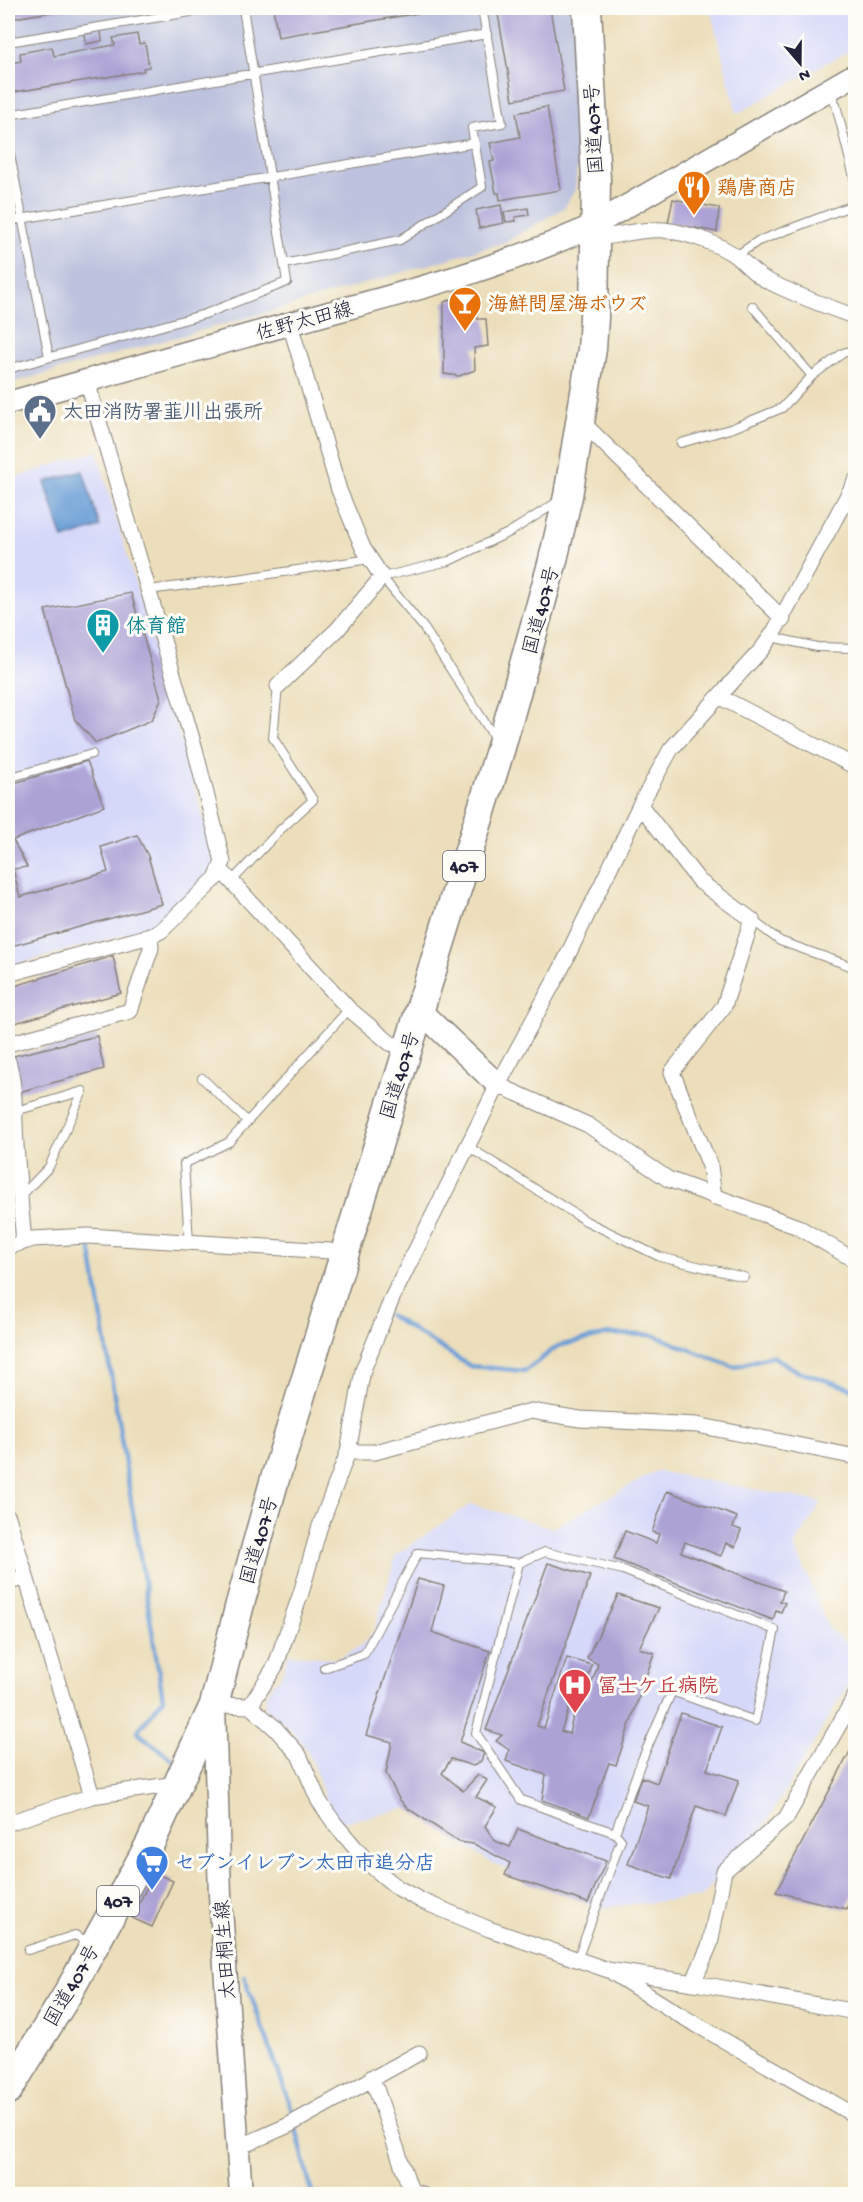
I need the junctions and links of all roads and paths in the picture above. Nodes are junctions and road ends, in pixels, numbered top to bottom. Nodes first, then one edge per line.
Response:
1 (215, 8) edge
2 (243, 8) edge
3 (482, 8) edge
4 (587, 8) edge
5 (487, 34) junction
6 (8, 42) edge
7 (253, 74) junction
8 (855, 74) edge
9 (828, 89) junction
10 (8, 115) edge
11 (475, 143) junction
12 (8, 144) edge
13 (269, 176) junction
14 (855, 184) edge
15 (855, 204) edge
16 (23, 219) junction
17 (8, 221) edge
18 (596, 231) junction
19 (736, 256) junction
20 (284, 264) junction
21 (752, 306) dead end
22 (855, 317) edge
23 (290, 324) junction
24 (855, 349) edge
25 (49, 357) junction
26 (8, 369) edge
27 (812, 376) junction
28 (87, 381) junction
29 (8, 403) edge
30 (581, 422) junction
31 (681, 444) dead end
32 (855, 480) edge
33 (568, 496) junction
34 (371, 559) junction
35 (382, 577) junction
36 (148, 590) junction
37 (783, 619) junction
38 (771, 637) junction
39 (855, 648) edge
40 (278, 686) joint
41 (720, 697) junction
42 (501, 747) junction
43 (92, 754) dead end
44 (855, 767) edge
45 (8, 778) edge
46 (640, 805) junction
47 (226, 876) junction
48 (752, 920) junction
49 (150, 936) junction
50 (855, 968) edge
51 (8, 974) edge
52 (349, 1009) junction
53 (419, 1010) junction
54 (8, 1044) edge
55 (408, 1048) junction
56 (8, 1061) edge
57 (202, 1078) dead end
58 (498, 1085) junction
59 (16, 1111) junction
60 (248, 1122) junction
61 (12, 1143) edge
62 (467, 1146) junction
63 (20, 1197) junction
64 (714, 1197) junction
65 (24, 1242) junction
66 (189, 1242) junction
67 (8, 1247) edge
68 (344, 1254) junction
69 (855, 1261) edge
70 (744, 1277) dead end
71 (348, 1452) junction
72 (855, 1457) edge
73 (8, 1517) edge
74 (519, 1563) junction
75 (24, 1577) junction
76 (8, 1583) edge
77 (324, 1668) dead end
78 (855, 1695) edge
79 (214, 1705) junction
80 (249, 1707) junction
81 (176, 1789) junction
82 (92, 1796) junction
83 (8, 1820) edge
84 (615, 1833) junction
85 (855, 1900) edge
86 (855, 1910) edge
87 (94, 1945) junction
88 (28, 1950) dead end
89 (577, 1960) junction
90 (608, 1970) junction
91 (693, 1983) junction
92 (855, 2012) edge
93 (419, 2053) dead end
94 (372, 2077) junction
95 (8, 2090) edge
96 (855, 2116) edge
97 (237, 2148) junction
98 (241, 2194) edge
99 (421, 2194) edge

1 - 6 lane
2 - 7 lane
3 - 5 lane
4 - 18 highway, 国道407号 / 407
5 - 7 lane
5 - 11 lane
7 - 10 lane
7 - 13 lane
8 - 9 main road, 佐野太田線
9 - 14 lane
9 - 18 main road, 佐野太田線
11 - 13 lane
11 - 20 lane
12 - 16 lane
13 - 16 lane
13 - 20 lane
15 - 19 lane
16 - 17 lane
16 - 25 lane
18 - 19 street
18 - 23 main road, 佐野太田線
18 - 30 highway, 国道407号 / 407
19 - 22 street
20 - 25 lane
21 - 27 lane
23 - 28 main road, 佐野太田線
23 - 34 street
24 - 27 lane
25 - 26 lane
27 - 31 lane
28 - 29 main road, 佐野太田線
28 - 36 street
30 - 33 highway, 国道407号 / 407
30 - 37 street
32 - 37 street
33 - 35 lane
33 - 42 highway, 国道407号 / 407
34 - 35 street
34 - 36 lane
35 - 40 street
35 - 42 lane
36 - 47 street
37 - 38 street
38 - 39 lane
38 - 41 street
40 - 47 lane
41 - 44 street
41 - 46 street
42 - 53 highway, 国道407号 / 407
43 - 45 lane
46 - 48 street
46 - 58 street
47 - 49 street
47 - 52 street
48 - 50 lane
48 - 64 street
49 - 51 street
49 - 54 street
52 - 55 street
52 - 60 lane
53 - 55 highway, 国道407号 / 407
53 - 58 main road
55 - 68 highway, 国道407号 / 407
56 - 59 street
57 - 60 lane
58 - 62 street
58 - 64 street
59 - 61 street
59 - 63 lane
60 - 66 lane
61 - 63 street
62 - 70 lane
62 - 71 street
63 - 65 street
64 - 69 street
65 - 66 street
65 - 67 street
66 - 68 street
68 - 79 highway, 国道407号 / 407
71 - 72 street
71 - 80 street
73 - 75 street
74 - 77 lane
74 - 84 lane
74 - 84 lane
75 - 76 street
75 - 82 street
78 - 91 street
79 - 80 street
79 - 81 highway, 国道407号 / 407
79 - 97 main road, 太田桐生線
80 - 89 street
81 - 82 street
81 - 87 highway, 国道407号 / 407
82 - 83 street
84 - 89 lane
85 - 86 lane
87 - 88 lane
87 - 95 highway, 国道407号 / 407
89 - 90 street
90 - 91 street
90 - 96 street
91 - 92 street
93 - 94 street
94 - 97 street
94 - 99 street
97 - 98 main road, 太田桐生線

